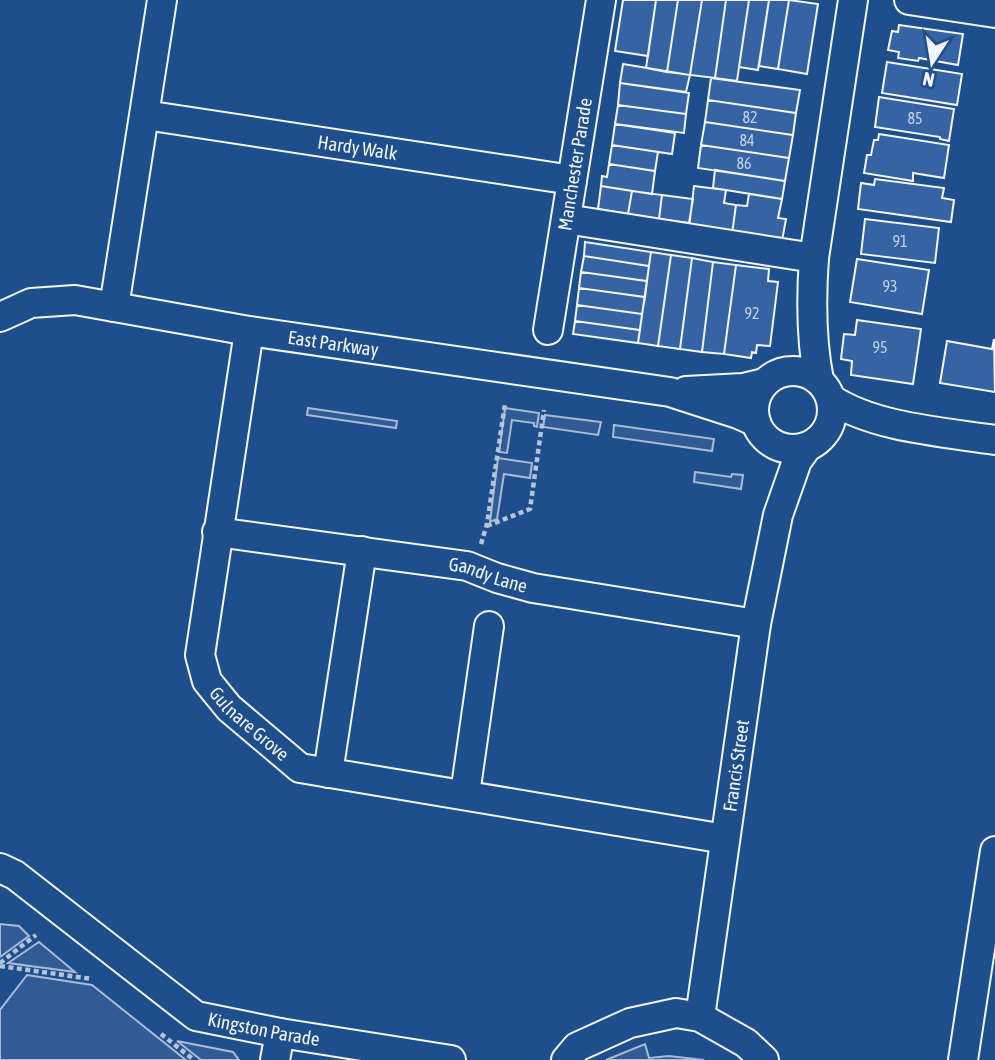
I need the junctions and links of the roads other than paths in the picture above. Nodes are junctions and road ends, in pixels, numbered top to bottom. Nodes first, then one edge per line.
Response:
1 (162, 0) edge
2 (601, 0) edge
3 (853, 0) edge
4 (909, 0) edge
5 (995, 13) edge
6 (145, 115) junction
7 (572, 180) junction
8 (566, 219) junction
9 (813, 271) junction
10 (114, 307) junction
11 (0, 317) edge
12 (548, 330) dead end
13 (249, 331) junction
14 (772, 378) junction
15 (825, 390) junction
16 (670, 392) junction
17 (906, 427) junction
18 (761, 430) junction
19 (995, 440) edge
20 (813, 443) junction
21 (778, 515) junction
22 (217, 531) junction
23 (362, 551) junction
24 (756, 624) junction
25 (489, 626) dead end
26 (328, 773) junction
27 (465, 794) junction
28 (725, 839) junction
29 (995, 851) edge
30 (0, 868) edge
31 (986, 963) edge
32 (701, 1017) junction
33 (278, 1046) edge
34 (451, 1060) edge
35 (566, 1060) edge
36 (764, 1060) edge
37 (963, 1060) edge

1 - 6 street
2 - 7 street, Manchester Parade
3 - 9 street
4 - 5 street
6 - 7 street, Hardy Walk
6 - 10 street
7 - 8 street, Manchester Parade
8 - 9 street
8 - 12 street, Manchester Parade
9 - 14 street
9 - 15 street
10 - 11 street, East Parkway
10 - 13 street, East Parkway
13 - 16 street, East Parkway
13 - 22 street, Gulnare Grove
14 - 15 street
14 - 16 street, East Parkway
14 - 18 street
15 - 17 street
15 - 20 street
16 - 18 street, East Parkway
17 - 19 street
17 - 20 street
18 - 20 street
18 - 21 street, Francis Street
20 - 21 street, Francis Street
21 - 24 street, Francis Street
22 - 23 street, Gandy Lane
22 - 26 street, Gulnare Grove
23 - 24 street, Gandy Lane
23 - 26 street
24 - 28 street, Francis Street
25 - 27 street
26 - 27 street, Gulnare Grove
27 - 28 street, Gulnare Grove
28 - 32 street, Francis Street
29 - 31 street
30 - 33 street, Kingston Parade
31 - 37 street
32 - 35 street
32 - 36 street
33 - 34 street, Kingston Parade

